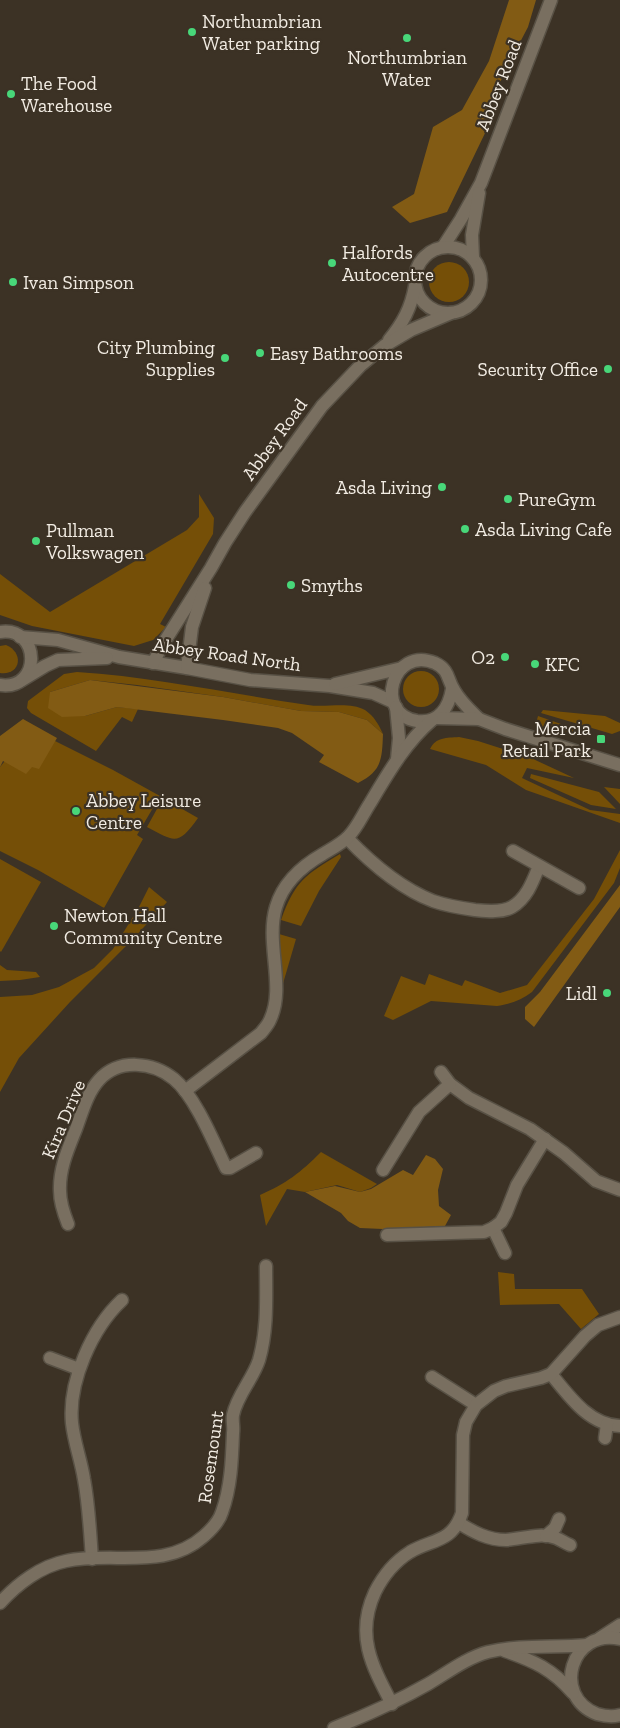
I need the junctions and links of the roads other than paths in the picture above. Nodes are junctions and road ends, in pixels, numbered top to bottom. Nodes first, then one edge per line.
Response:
1 (551, 0) edge
2 (480, 183) junction
3 (443, 247) junction
4 (473, 257) junction
5 (415, 286) junction
6 (451, 313) junction
7 (384, 346) junction
8 (211, 568) junction
9 (8, 632) edge
10 (119, 657) junction
11 (153, 663) junction
12 (187, 668) junction
13 (402, 668) junction
14 (18, 682) junction
15 (0, 686) edge
16 (330, 686) junction
17 (452, 689) junction
18 (0, 696) edge
19 (395, 704) junction
20 (434, 719) junction
21 (479, 719) junction
22 (397, 759) junction
23 (620, 765) edge
24 (347, 838) junction
25 (513, 851) dead end
26 (540, 866) junction
27 (579, 888) dead end
28 (441, 1072) dead end
29 (450, 1084) junction
30 (185, 1091) junction
31 (545, 1139) junction
32 (256, 1153) dead end
33 (383, 1170) dead end
34 (620, 1190) edge
35 (68, 1224) dead end
36 (493, 1228) junction
37 (387, 1235) dead end
38 (505, 1253) dead end
39 (266, 1266) dead end
40 (122, 1300) dead end
41 (620, 1317) edge
42 (50, 1358) dead end
43 (79, 1369) junction
44 (551, 1374) junction
45 (432, 1377) dead end
46 (476, 1406) junction
47 (614, 1425) edge
48 (605, 1438) dead end
49 (559, 1519) dead end
50 (458, 1523) junction
51 (546, 1536) junction
52 (570, 1545) dead end
53 (92, 1559) junction
54 (0, 1603) edge
55 (620, 1625) edge
56 (620, 1639) edge
57 (592, 1642) junction
58 (502, 1650) junction
59 (576, 1696) junction
60 (392, 1704) junction
61 (620, 1715) edge
62 (334, 1728) edge

1 - 2 street, Abbey Road
2 - 3 street
2 - 4 street
3 - 4 street
3 - 5 street
4 - 6 street
5 - 6 street
5 - 7 street, Abbey Road
6 - 7 street, Abbey Road
7 - 8 street, Abbey Road
8 - 11 street, Abbey Road
8 - 12 street, Abbey Road
9 - 10 street
9 - 14 street
10 - 11 street, Abbey Road North
10 - 14 street
11 - 12 street, Abbey Road North
12 - 16 street, Abbey Road North
13 - 16 street, Abbey Road North
13 - 17 street
13 - 19 street
14 - 15 street
14 - 18 street
16 - 19 street, Abbey Road North
17 - 20 street
17 - 21 street
19 - 20 street
19 - 22 street
20 - 21 street
20 - 22 street
21 - 23 street
22 - 24 street
24 - 26 street
24 - 30 street
25 - 26 street
26 - 27 street
28 - 29 street
29 - 31 street
29 - 33 street
30 - 32 street, Kira Drive
30 - 35 street, Kira Drive
31 - 34 street
31 - 36 street
36 - 37 street
36 - 38 street
39 - 53 street, Rosemount
40 - 43 street
41 - 44 street
42 - 43 street
43 - 53 street
44 - 46 street
44 - 47 street
45 - 46 street
46 - 50 street
47 - 48 street
49 - 51 street
50 - 51 street
50 - 60 street
51 - 52 street
53 - 54 street, Rosemount
55 - 57 street
56 - 57 street
57 - 58 street
57 - 59 street
58 - 59 street
58 - 60 street
59 - 61 street
60 - 62 street

